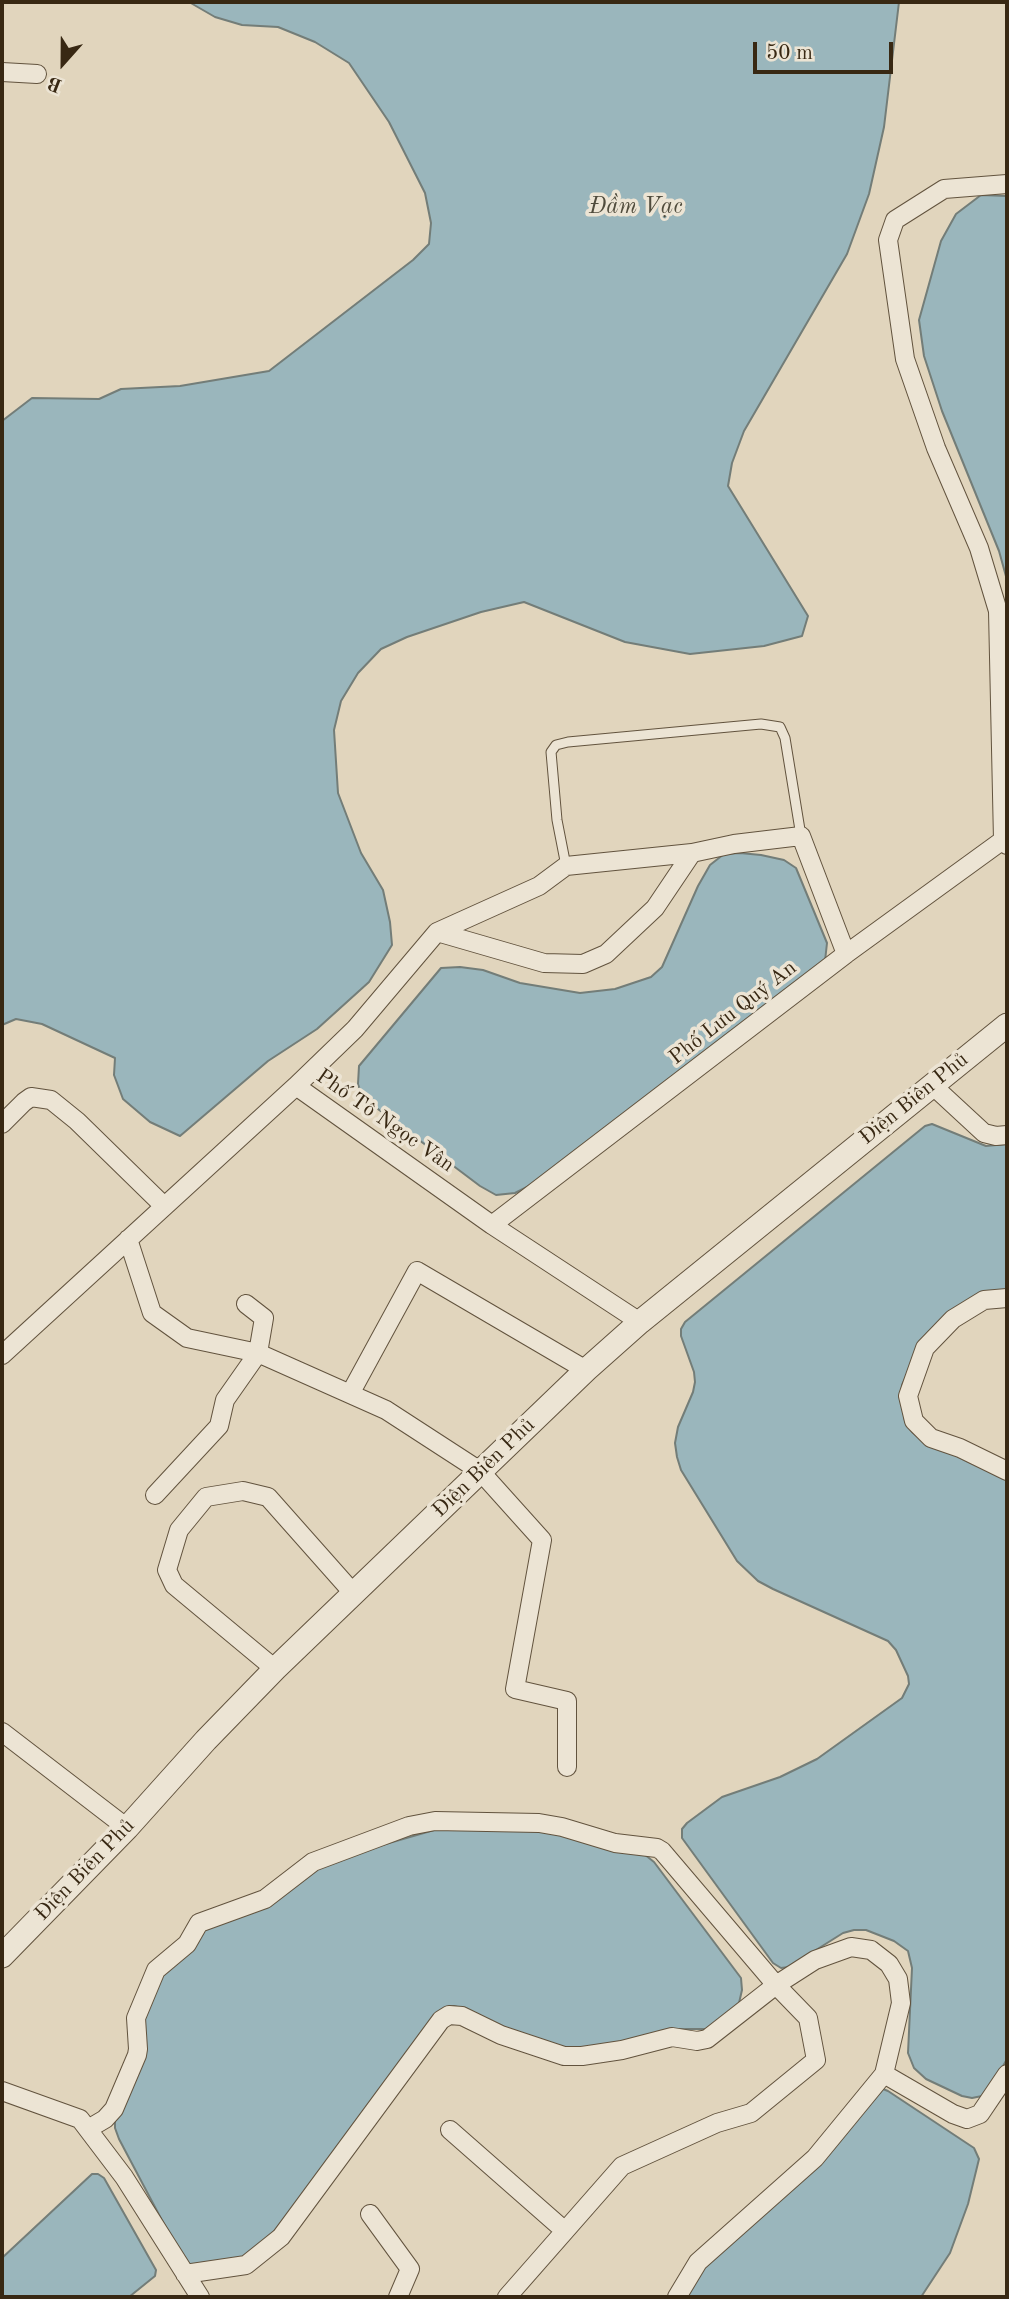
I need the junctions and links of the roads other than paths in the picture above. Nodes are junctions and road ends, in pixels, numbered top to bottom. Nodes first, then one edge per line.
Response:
1 (2, 72) edge
2 (37, 74) dead end
3 (1007, 184) edge
4 (801, 836) junction
5 (1005, 842) edge
6 (692, 853) junction
7 (566, 866) junction
8 (437, 932) junction
9 (846, 954) junction
10 (1007, 1025) edge
11 (931, 1084) junction
12 (296, 1086) junction
13 (2, 1124) edge
14 (1007, 1135) edge
15 (164, 1206) junction
16 (492, 1225) junction
17 (128, 1239) junction
18 (1007, 1298) edge
19 (246, 1304) dead end
20 (640, 1322) junction
21 (258, 1353) junction
22 (2, 1355) edge
23 (586, 1370) junction
24 (350, 1394) junction
25 (480, 1471) junction
26 (1007, 1471) edge
27 (155, 1495) dead end
28 (354, 1594) junction
29 (275, 1670) junction
30 (2, 1732) edge
31 (566, 1768) dead end
32 (127, 1828) junction
33 (3, 1952) edge
34 (776, 1985) junction
35 (884, 2074) junction
36 (1007, 2074) edge
37 (2, 2091) edge
38 (89, 2129) junction
39 (450, 2130) dead end
40 (370, 2214) dead end
41 (565, 2231) junction
42 (185, 2274) junction
43 (200, 2297) edge
44 (398, 2297) edge
45 (507, 2297) edge
46 (677, 2297) edge

1 - 2 street
3 - 5 street
4 - 6 street
4 - 7 lane
4 - 9 street
5 - 9 street, Phố Lưu Quý An
6 - 7 street
6 - 8 street
7 - 8 street
8 - 12 street
9 - 16 street, Phố Lưu Quý An
10 - 11 street, Điện Biên Phủ
11 - 14 street
11 - 20 street, Điện Biên Phủ
12 - 15 street, Phố Tô Ngọc Vân
12 - 16 street, Phố Tô Ngọc Vân
13 - 15 street
15 - 17 street, Phố Tô Ngọc Vân
16 - 20 street, Phố Tô Ngọc Vân
17 - 21 street
17 - 22 street, Phố Tô Ngọc Vân
18 - 26 street
19 - 21 street
20 - 23 street, Điện Biên Phủ
21 - 24 street
21 - 27 street
23 - 24 street
23 - 25 street, Điện Biên Phủ
24 - 25 street
25 - 28 street, Điện Biên Phủ
25 - 31 street
28 - 29 street, Điện Biên Phủ
28 - 29 street
29 - 32 street, Điện Biên Phủ
30 - 32 street
32 - 33 street, Điện Biên Phủ
34 - 35 street
34 - 38 street
34 - 41 street
34 - 42 street
35 - 36 street
35 - 46 street
37 - 38 street
38 - 42 street
39 - 41 street
40 - 44 street
41 - 45 street
42 - 43 street

